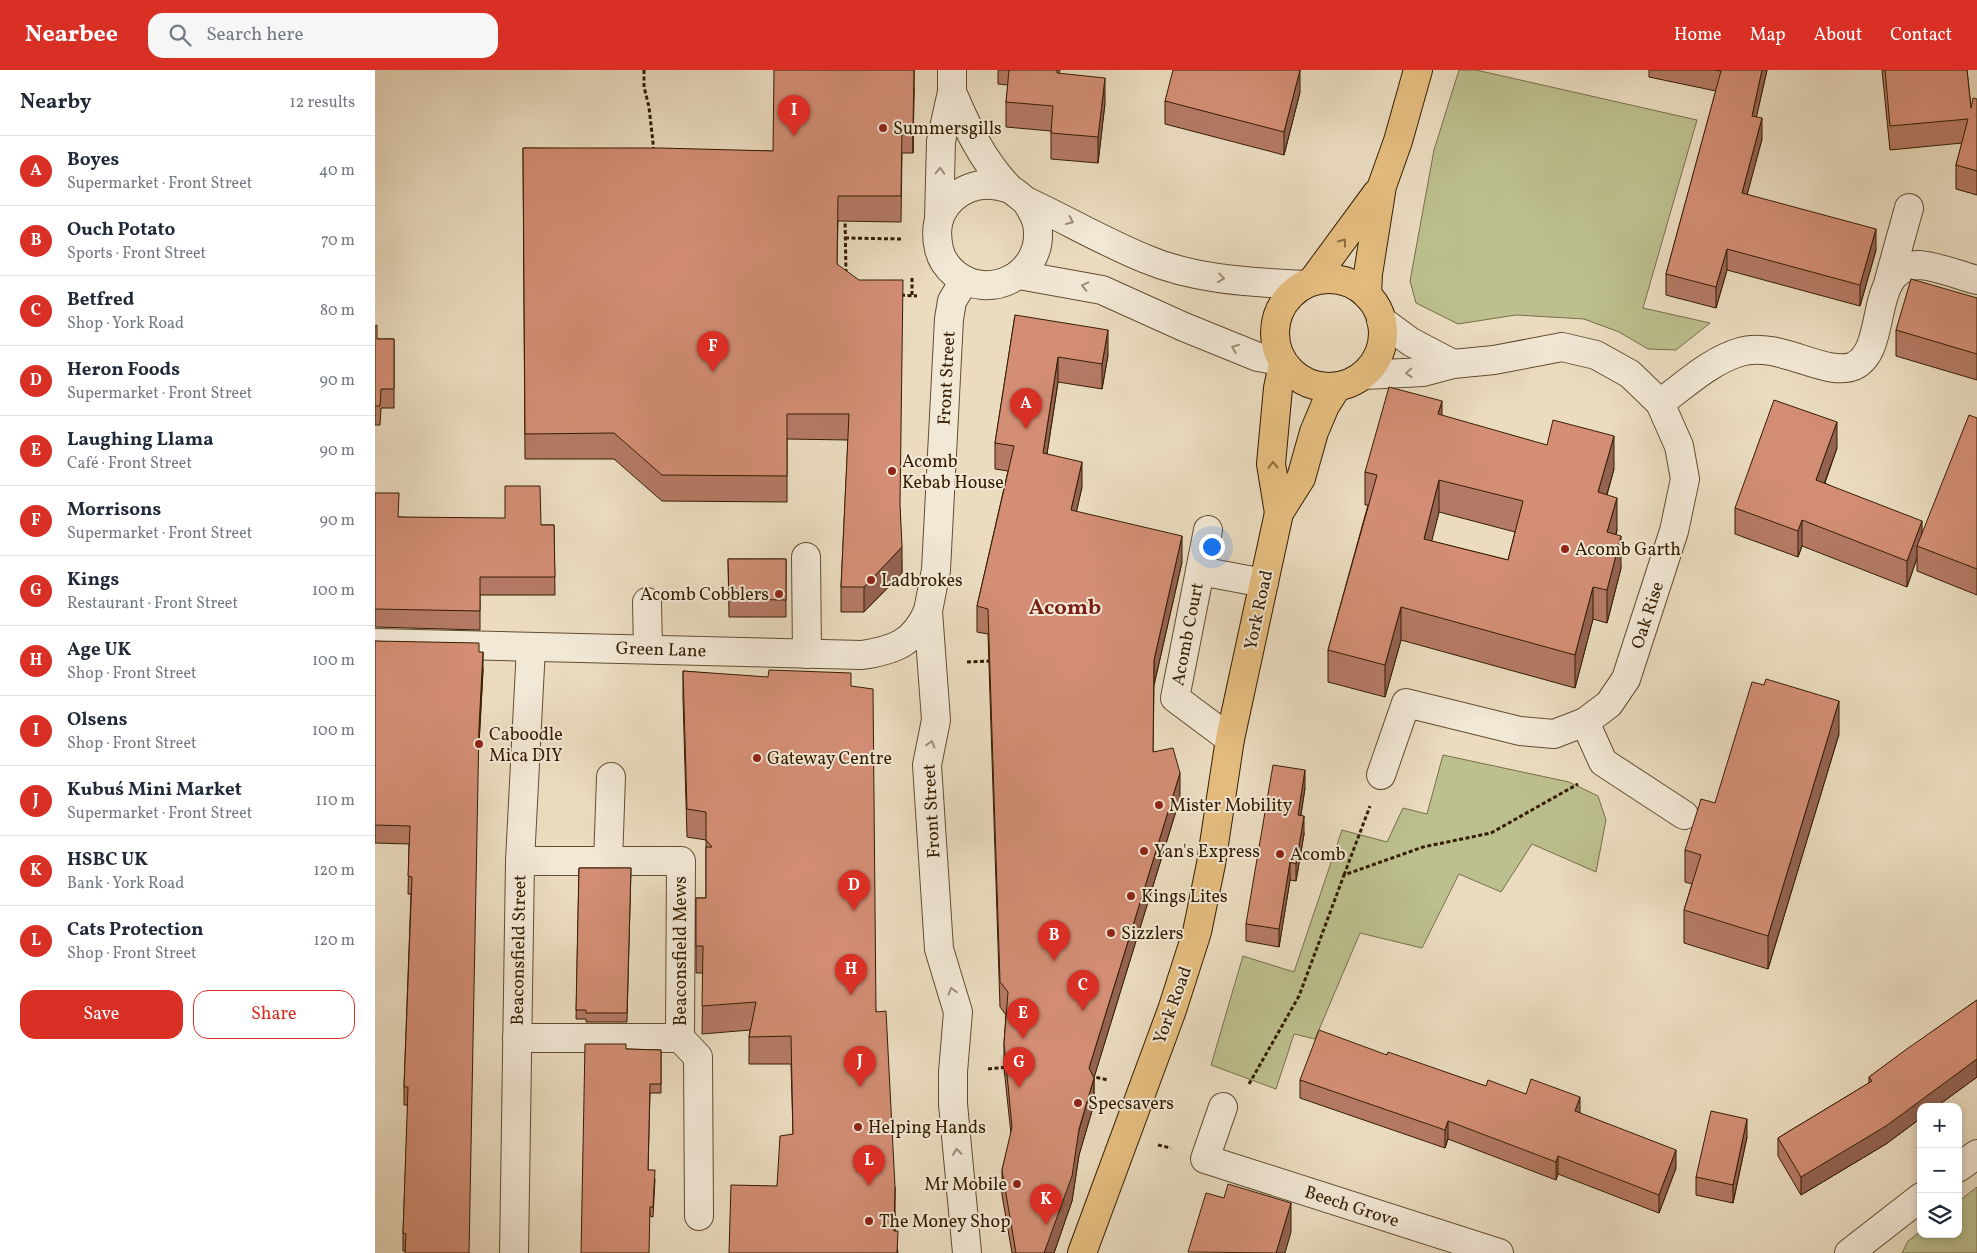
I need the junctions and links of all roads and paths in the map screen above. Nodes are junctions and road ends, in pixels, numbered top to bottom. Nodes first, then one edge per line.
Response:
1 (645, 70) edge
2 (1418, 70) edge
3 (952, 81) edge
4 (655, 160) edge
5 (1382, 186) junction
6 (1017, 194) junction
7 (1909, 208) dead end
8 (845, 209) edge
9 (939, 219) junction
10 (845, 238) junction
11 (904, 240) dead end
12 (1019, 275) junction
13 (846, 278) edge
14 (1889, 280) junction
15 (1977, 280) edge
16 (1308, 283) junction
17 (958, 291) junction
18 (895, 295) edge
19 (1367, 295) junction
20 (1381, 320) junction
21 (1283, 362) junction
22 (1453, 364) junction
23 (1364, 375) junction
24 (1337, 387) junction
25 (1660, 403) junction
26 (1279, 513) junction
27 (1208, 530) dead end
28 (806, 557) dead end
29 (1200, 571) junction
30 (1264, 584) junction
31 (647, 602) dead end
32 (928, 611) junction
33 (375, 643) edge
34 (531, 647) junction
35 (647, 648) junction
36 (807, 654) junction
37 (995, 661) edge
38 (931, 667) junction
39 (1585, 722) junction
40 (1230, 739) junction
41 (1603, 762) junction
42 (1381, 775) joint
43 (611, 776) dead end
44 (1684, 815) dead end
45 (520, 862) junction
46 (608, 862) junction
47 (1344, 875) junction
48 (517, 1038) junction
49 (680, 1038) junction
50 (1013, 1067) edge
51 (953, 1072) junction
52 (1084, 1076) edge
53 (1141, 1089) junction
54 (1223, 1107) joint
55 (1124, 1135) junction
56 (1977, 1154) edge
57 (1205, 1159) junction
58 (1962, 1165) edge
59 (1917, 1200) edge
60 (699, 1216) dead end
61 (514, 1253) edge
62 (967, 1253) edge
63 (1082, 1253) edge
64 (1499, 1253) edge
65 (1849, 1253) edge

1 - 4 path
2 - 5 main road
3 - 6 street
9 -> 3 street
16 -> 5 main road
5 - 19 main road
6 - 9 street
6 - 12 street
6 -> 16 street
7 - 14 street
8 - 10 path
9 - 17 street
10 - 11 path
10 - 13 path
12 - 17 street
21 -> 12 street
14 - 15 street
14 - 25 street
16 - 19 main road
16 - 21 main road
17 - 18 path
17 - 32 street, Front Street
19 - 20 main road
20 - 22 street
20 - 23 main road
21 - 24 main road
26 -> 21 main road, York Road
22 -> 23 street, Oak Rise
22 - 25 street, Oak Rise
23 - 24 main road
24 - 26 main road, York Road
25 - 39 street, Oak Rise
26 - 30 main road, York Road
27 - 29 street, Acomb Court
28 - 36 street
29 - 30 street, Acomb Court
29 - 40 street, Acomb Court
30 - 40 main road, York Road
31 - 35 street
32 - 36 street, Green Lane
32 - 38 street, Front Street
33 - 34 street, Green Lane
34 - 35 street, Green Lane
34 - 45 street, Beaconsfield Street
35 - 36 street, Green Lane
37 - 38 path
51 -> 38 street, Front Street
39 - 41 street
39 - 42 street, Oak Rise
40 - 53 main road, York Road
41 - 44 street
41 - 47 path
42 - 47 path
43 - 46 street
45 - 46 street, Beaconsfield Mews
45 - 48 street, Beaconsfield Street
46 - 49 street, Beaconsfield Mews
47 - 54 path
48 - 49 street, Beaconsfield Mews
48 - 61 street, Beaconsfield Street
49 - 60 street
50 - 51 path
62 -> 51 street, Front Street
52 - 53 path
53 - 55 main road, York Road
54 - 57 street
55 - 57 path
55 - 63 main road, York Road
56 - 58 street
57 - 64 street, Beech Grove
59 - 65 street

